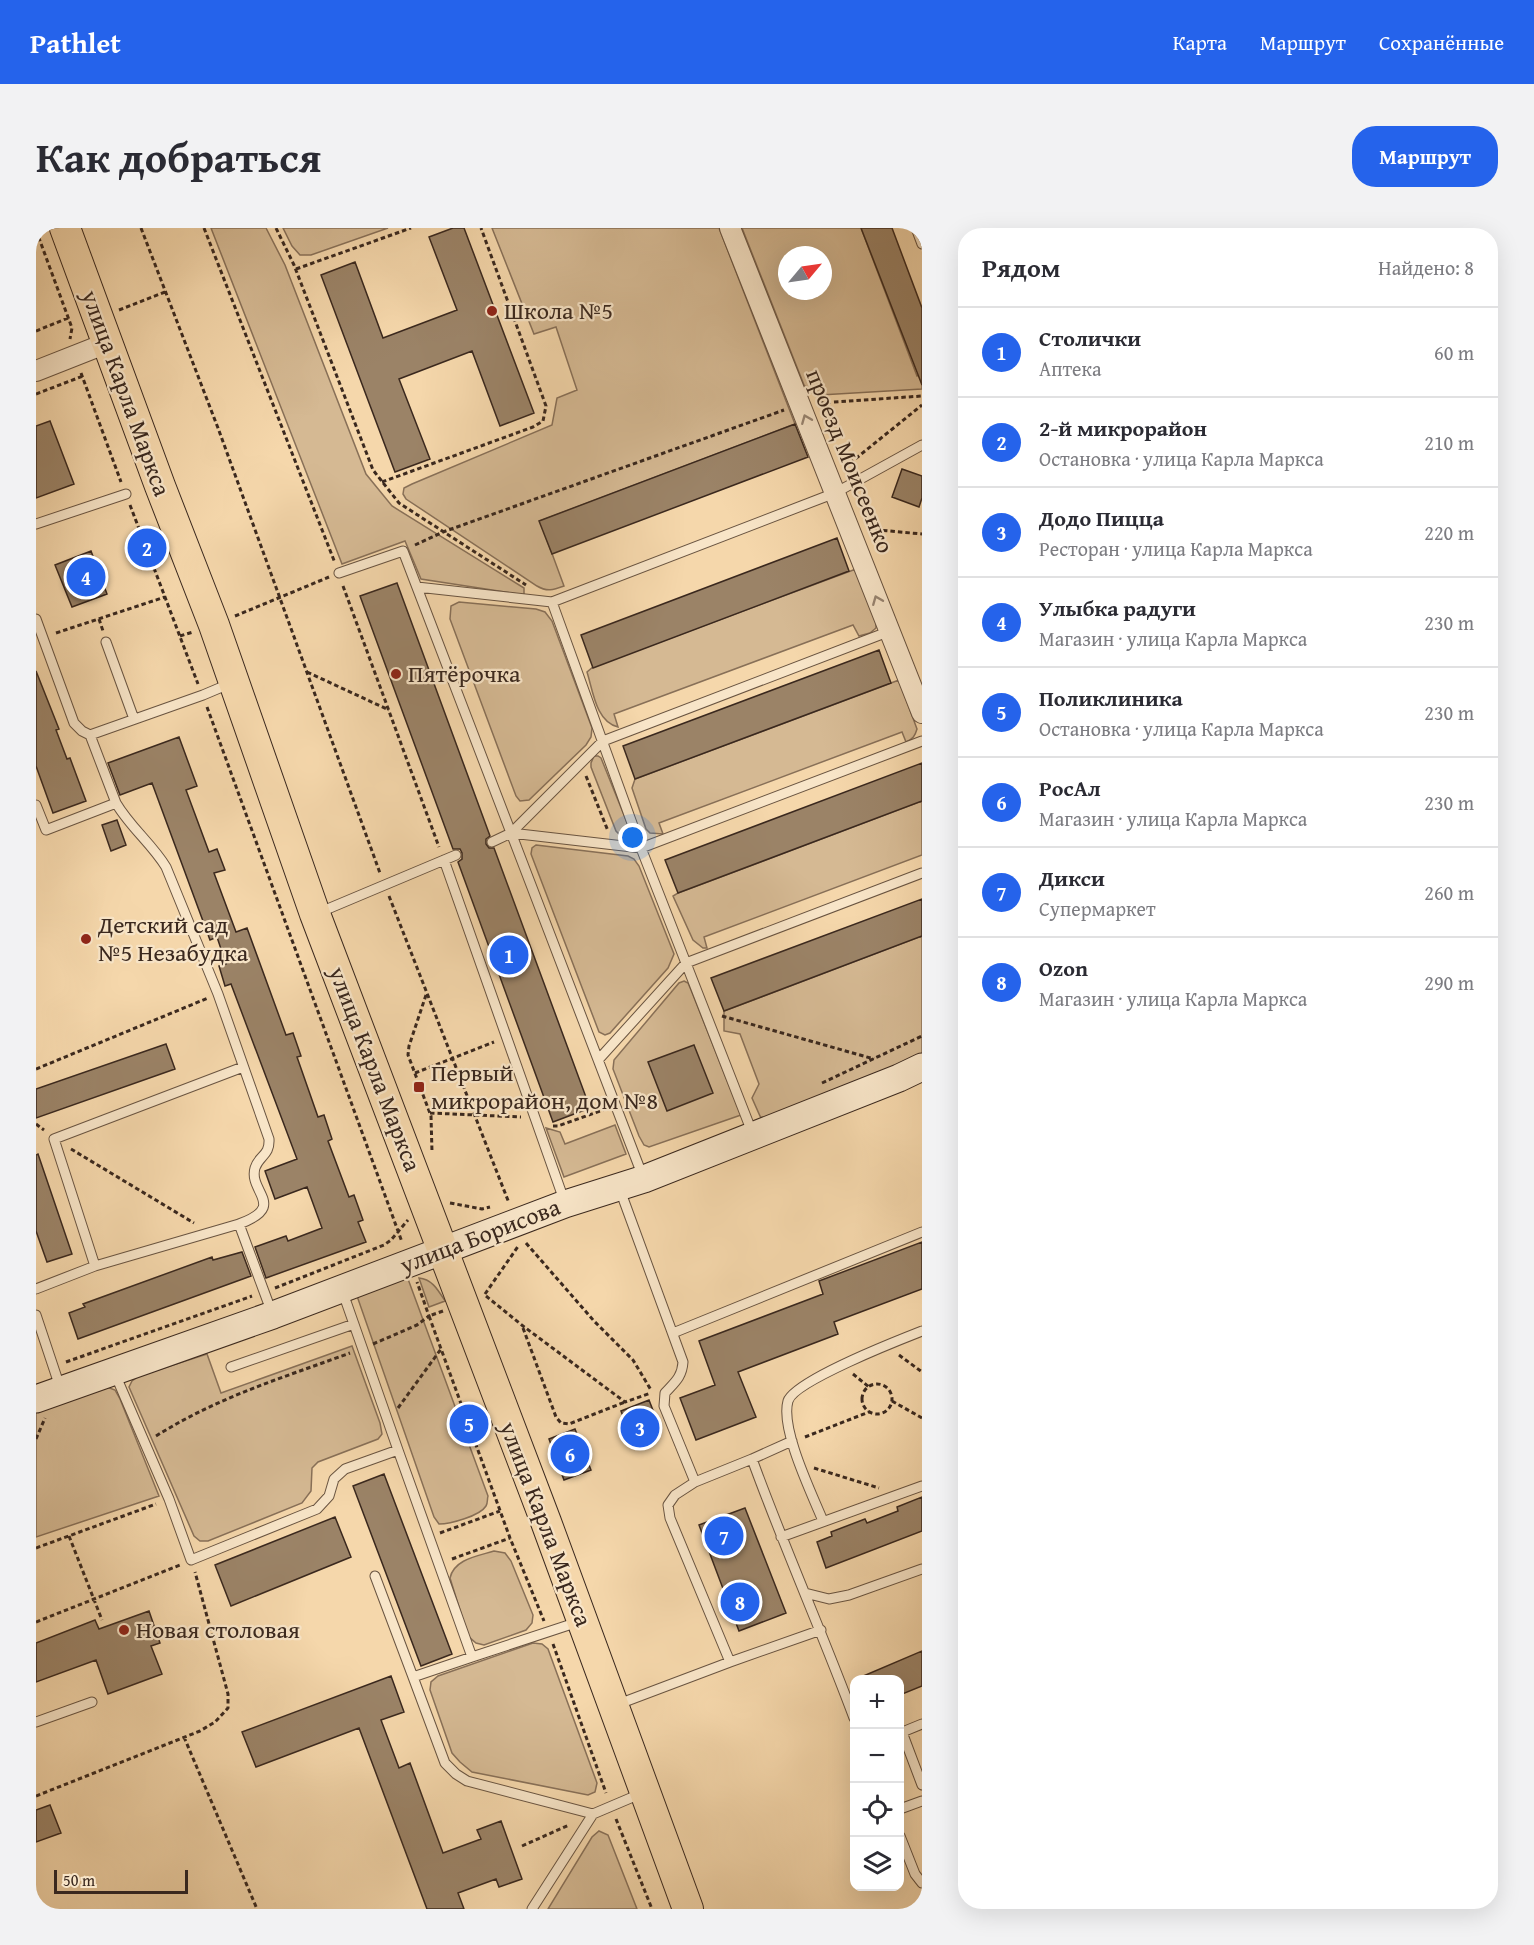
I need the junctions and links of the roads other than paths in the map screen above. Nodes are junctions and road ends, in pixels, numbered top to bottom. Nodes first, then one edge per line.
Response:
1 (65, 228) edge
2 (730, 228) edge
3 (916, 228) edge
4 (922, 244) edge
5 (107, 343) junction
6 (36, 371) edge
7 (922, 445) edge
8 (832, 487) junction
9 (126, 494) road end
10 (36, 524) edge
11 (339, 573) road end
12 (417, 587) junction
13 (552, 602) junction
14 (36, 619) edge
15 (890, 631) junction
16 (106, 642) dead end
17 (234, 681) junction
18 (922, 713) edge
19 (134, 719) junction
20 (90, 735) junction
21 (603, 741) junction
22 (922, 741) edge
23 (116, 803) junction
24 (36, 805) edge
25 (511, 833) junction
26 (492, 842) dead end
27 (642, 848) junction
28 (456, 855) dead end
29 (444, 860) junction
30 (922, 873) edge
31 (315, 914) junction
32 (686, 963) junction
33 (599, 1059) junction
34 (922, 1066) edge
35 (243, 1067) junction
36 (753, 1137) junction
37 (632, 1183) junction
38 (565, 1204) junction
39 (239, 1224) junction
40 (922, 1232) edge
41 (444, 1250) junction
42 (95, 1266) junction
43 (342, 1288) junction
44 (36, 1289) edge
45 (269, 1303) junction
46 (37, 1320) edge
47 (354, 1324) junction
48 (922, 1330) edge
49 (673, 1333) junction
50 (231, 1367) dead end
51 (114, 1371) junction
52 (50, 1385) edge
53 (792, 1441) junction
54 (398, 1450) junction
55 (752, 1459) junction
56 (695, 1482) junction
57 (922, 1486) edge
58 (823, 1521) junction
59 (781, 1537) junction
60 (922, 1569) edge
61 (375, 1576) dead end
62 (805, 1593) junction
63 (582, 1620) junction
64 (821, 1630) junction
65 (472, 1657) junction
66 (730, 1662) junction
67 (413, 1677) junction
68 (93, 1702) dead end
69 (850, 1705) edge
70 (614, 1706) junction
71 (36, 1722) edge
72 (922, 1724) edge
73 (904, 1732) edge
74 (904, 1740) edge
75 (922, 1785) edge
76 (645, 1792) junction
77 (922, 1800) edge
78 (904, 1807) edge
79 (593, 1814) junction
80 (900, 1837) edge
81 (922, 1883) edge
82 (532, 1909) edge
83 (688, 1909) edge

1 - 5 main road, улица Карла Маркса
8 -> 2 street, проезд Моисеенко
3 - 4 lane
5 - 6 street
5 - 17 main road, улица Карла Маркса
7 - 8 lane
8 - 13 lane
15 -> 8 street, проезд Моисеенко
9 - 10 lane
11 - 12 lane
12 - 13 lane
12 - 25 lane
13 - 21 lane
14 - 20 lane
15 - 18 street, проезд Моисеенко
15 - 21 lane
16 - 19 lane
17 - 19 lane
17 - 31 main road, улица Карла Маркса
19 - 20 lane
20 - 23 lane
21 - 25 lane
21 - 27 lane
22 - 27 lane
23 - 24 lane
23 - 35 lane
25 - 26 lane
25 - 27 lane
25 - 33 lane
27 - 32 lane
28 - 29 lane
29 - 31 lane
29 - 38 lane
30 - 32 lane
31 - 41 main road, улица Карла Маркса
32 - 33 lane
32 - 36 lane
33 - 37 lane
34 - 36 street, улица Борисова
35 - 39 lane
35 - 42 lane
36 - 37 street, улица Борисова
37 - 38 street, улица Борисова
37 - 49 lane
38 - 41 street, улица Борисова
39 - 42 lane
39 - 45 lane
40 - 49 lane
41 - 43 street, улица Борисова
41 - 63 main road, улица Карла Маркса
42 - 44 lane
43 - 45 street, улица Борисова
43 - 47 lane
45 - 51 street, улица Борисова
46 - 52 lane
47 - 50 lane
47 - 54 lane
48 - 53 lane
49 - 56 lane
51 - 52 street, улица Борисова
51 - 54 lane
53 - 55 lane
53 - 58 lane
54 - 65 lane
55 - 56 lane
55 - 59 lane
56 - 66 lane
57 - 58 lane
58 - 59 lane
59 - 62 lane
60 - 62 lane
61 - 67 lane
62 - 64 lane
63 - 65 lane
63 - 70 main road, улица Карла Маркса
64 - 66 lane
64 - 69 lane
65 - 67 lane
66 - 70 lane
67 - 79 lane
68 - 71 lane
70 - 76 main road, улица Карла Маркса
72 - 73 lane
74 - 75 lane
76 - 79 lane
76 - 83 main road, улица Карла Маркса
77 - 78 lane
79 - 82 lane
80 - 81 lane

